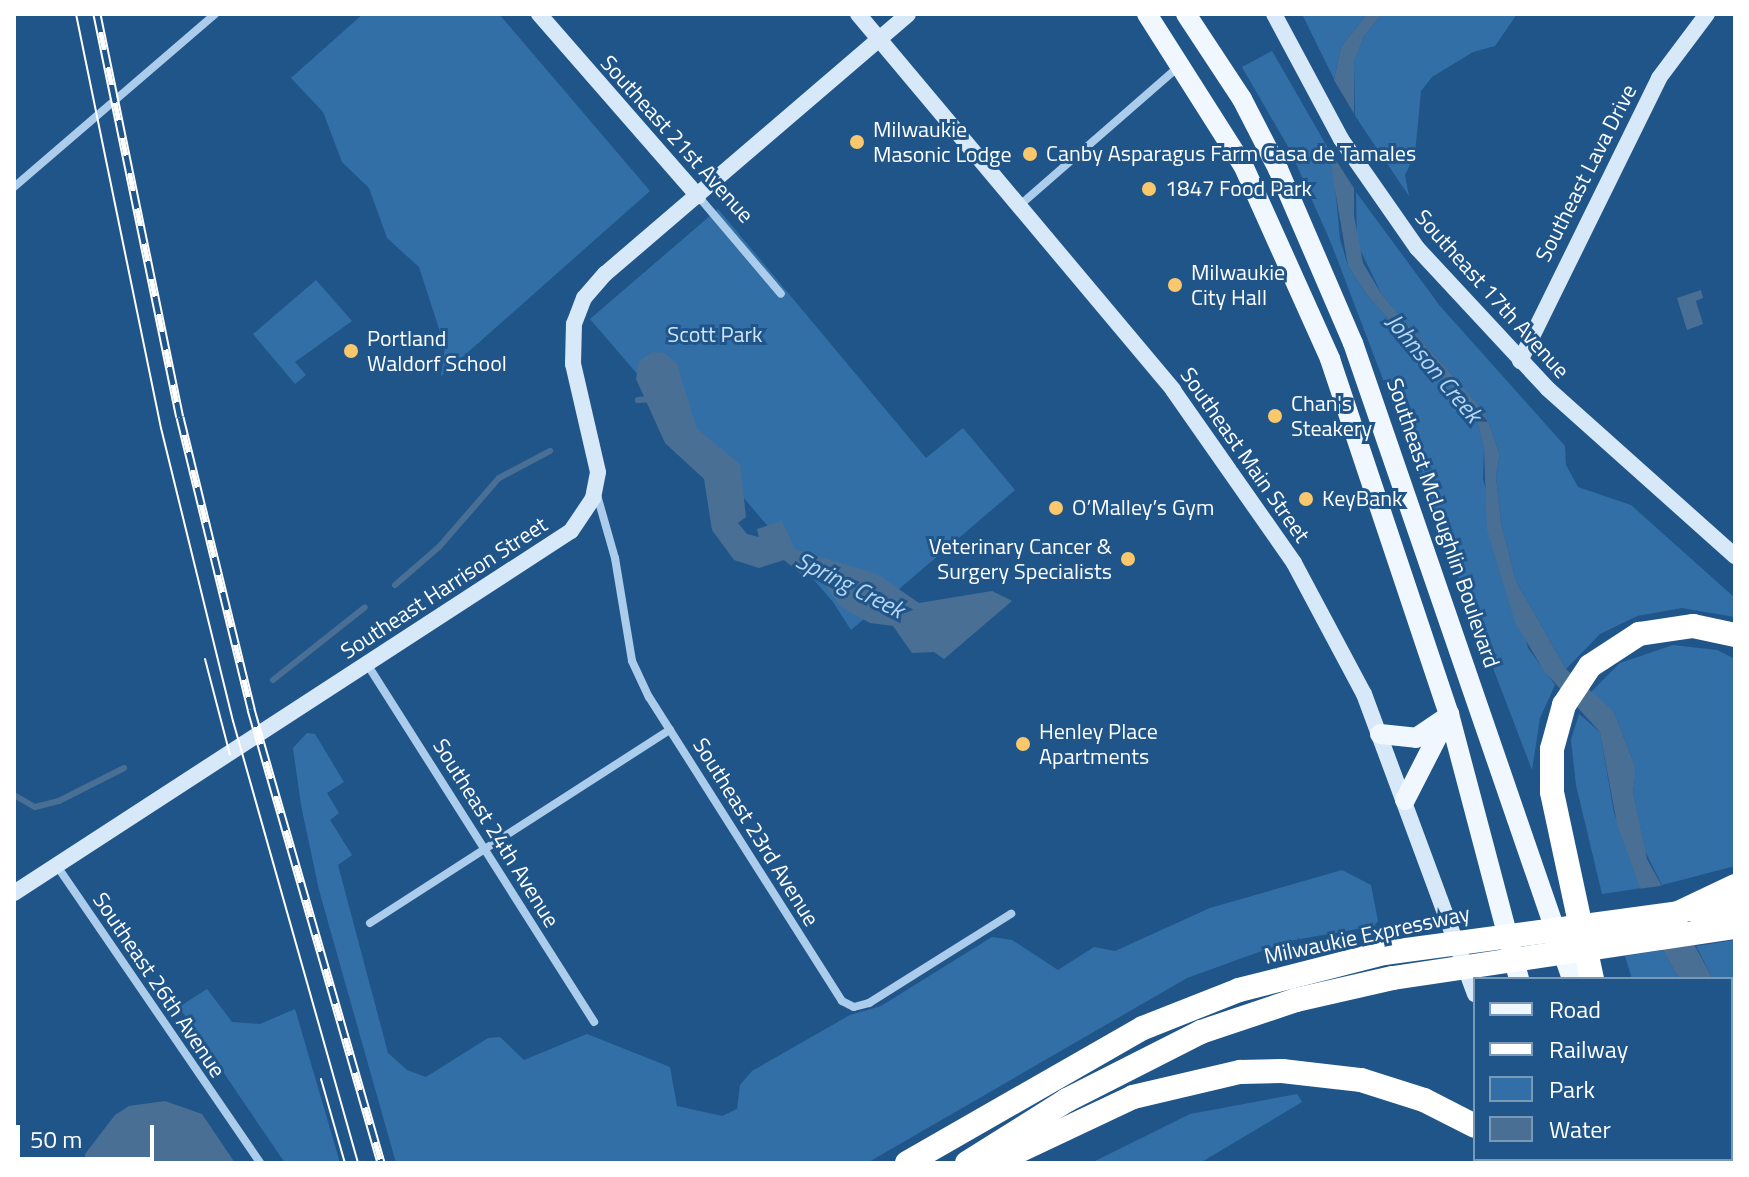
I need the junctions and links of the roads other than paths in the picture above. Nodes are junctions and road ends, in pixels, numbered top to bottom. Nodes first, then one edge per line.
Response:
1 (215, 14) edge
2 (858, 14) edge
3 (908, 14) edge
4 (1147, 14) edge
5 (1186, 14) edge
6 (1274, 14) edge
7 (1707, 14) edge
8 (546, 17) edge
9 (880, 39) junction
10 (1182, 64) junction
11 (14, 187) edge
12 (698, 196) junction
13 (1020, 205) junction
14 (781, 294) dead end
15 (1520, 361) junction
16 (596, 491) junction
17 (1735, 556) edge
18 (1735, 635) edge
19 (367, 664) junction
20 (1449, 714) junction
21 (670, 730) junction
22 (1380, 734) junction
23 (1405, 800) junction
24 (485, 849) junction
25 (57, 866) junction
26 (1735, 886) edge
27 (14, 893) edge
28 (1735, 907) edge
29 (1678, 913) junction
30 (1011, 914) dead end
31 (370, 923) dead end
32 (1735, 927) edge
33 (1518, 977) edge
34 (1571, 977) edge
35 (1592, 977) edge
36 (1473, 988) edge
37 (594, 1022) dead end
38 (1473, 1125) edge
39 (260, 1163) edge
40 (907, 1163) edge
41 (967, 1163) edge
42 (993, 1163) edge

1 - 11 street
2 - 9 main road, Southeast Main Street
3 - 9 main road
4 - 10 main road
5 - 34 main road, Southeast McLoughlin Boulevard
6 - 15 main road, Southeast 17th Avenue
7 - 15 main road, Southeast Lava Drive
8 - 12 main road, Southeast 21st Avenue
9 - 12 main road
9 - 13 main road, Southeast Main Street
10 - 13 street
10 - 20 main road
12 - 14 street, Southeast 21st Avenue
12 - 16 main road
13 - 22 main road, Southeast Main Street
15 - 17 main road, Southeast 17th Avenue
16 - 19 main road, Southeast Harrison Street
16 - 21 street, Southeast 23rd Avenue
18 - 35 highway
19 - 24 street, Southeast 24th Avenue
19 - 25 main road, Southeast Harrison Street
20 - 22 main road
20 - 23 main road
20 - 33 main road
21 - 24 street
21 - 30 street, Southeast 23rd Avenue
22 - 23 main road, Southeast Main Street
23 - 36 main road, Southeast Main Street
24 - 31 street
24 - 37 street, Southeast 24th Avenue
25 - 27 main road, Southeast Harrison Street
25 - 39 street, Southeast 26th Avenue
26 - 29 highway
28 - 29 highway, Milwaukie Expressway
29 - 40 highway, Milwaukie Expressway, bridge
32 - 41 highway, Milwaukie Expressway, bridge
38 - 42 highway

